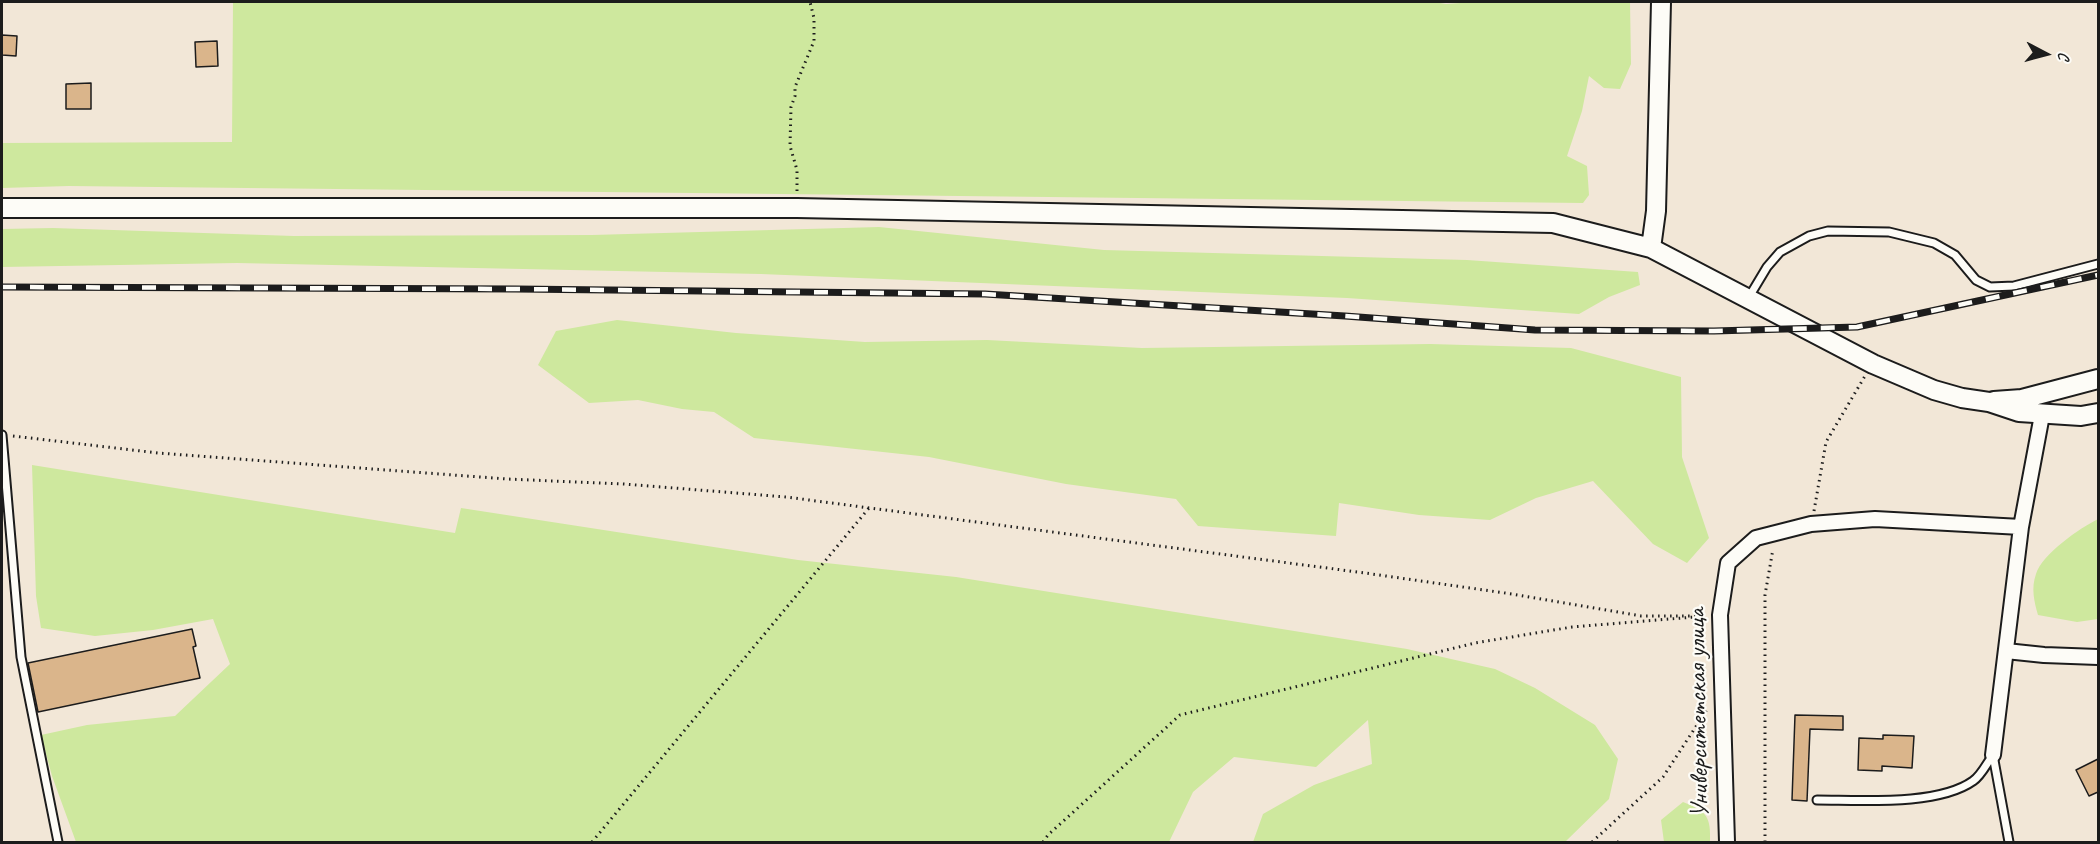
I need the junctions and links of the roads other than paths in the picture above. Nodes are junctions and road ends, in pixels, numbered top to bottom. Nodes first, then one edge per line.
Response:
1 (1660, 2) edge
2 (2, 208) edge
3 (1651, 248) junction
4 (2098, 264) edge
5 (1747, 299) junction
6 (2098, 379) edge
7 (1989, 402) junction
8 (2098, 413) edge
9 (2042, 415) junction
10 (2, 435) edge
11 (2021, 527) junction
12 (2006, 651) junction
13 (2098, 657) edge
14 (1993, 755) junction
15 (1817, 800) dead end
16 (58, 843) edge
17 (1727, 843) edge
18 (2009, 843) edge

1 - 3 main road
2 - 3 main road
3 - 5 main road
4 - 5 lane
5 - 7 main road
6 - 7 main road
7 - 9 main road
8 - 9 main road
9 - 11 street
10 - 16 lane
11 - 12 street
11 - 17 street, Университетская улица
12 - 13 street
12 - 14 street
14 - 15 lane
14 - 18 lane

